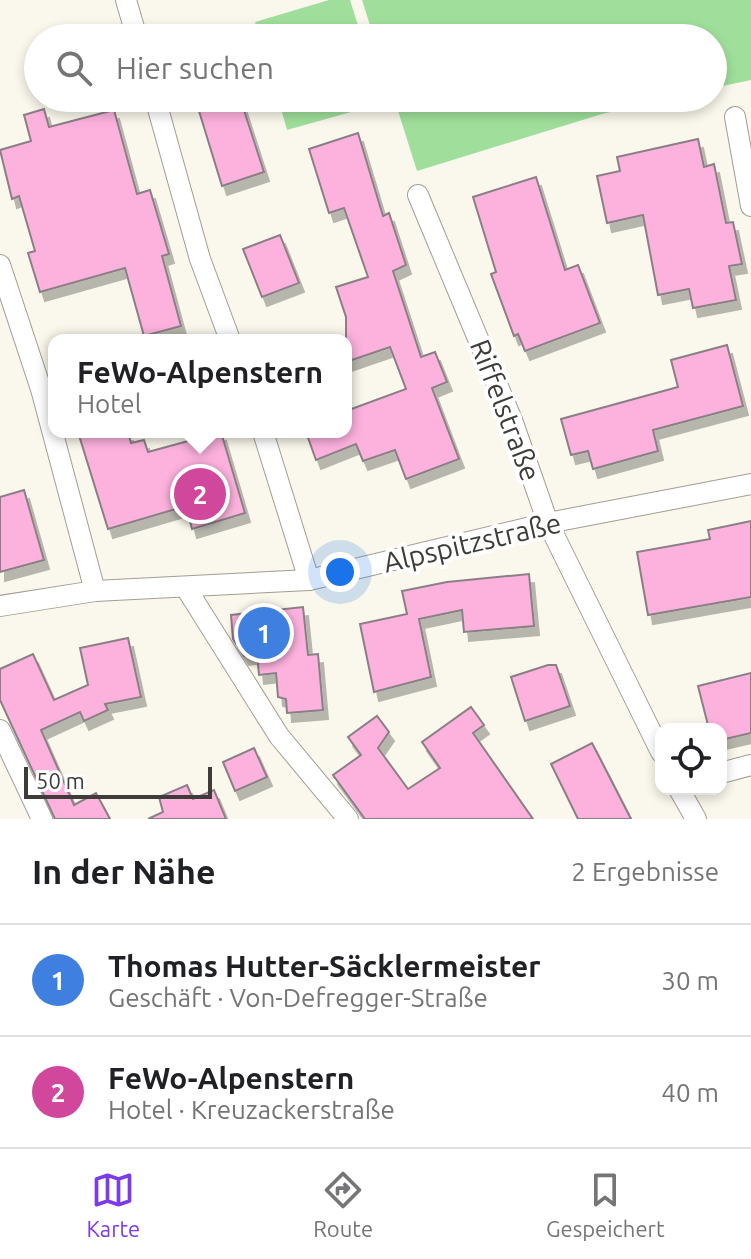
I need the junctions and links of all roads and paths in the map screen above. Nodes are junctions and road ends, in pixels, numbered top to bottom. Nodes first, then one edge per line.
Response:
1 (126, 0) edge
2 (133, 24) edge
3 (159, 112) edge
4 (735, 117) dead end
5 (418, 195) dead end
6 (751, 206) edge
7 (0, 265) edge
8 (228, 334) edge
9 (48, 415) edge
10 (54, 438) edge
11 (265, 438) edge
12 (751, 484) edge
13 (548, 523) junction
14 (309, 580) junction
15 (186, 588) junction
16 (95, 591) junction
17 (0, 606) edge
18 (0, 730) edge
19 (655, 740) edge
20 (751, 765) edge
21 (727, 771) edge
22 (682, 795) edge
23 (42, 819) edge
24 (348, 819) edge
25 (696, 819) edge

1 - 2 street
3 - 8 street
4 - 6 street
5 - 13 street, Riffelstraße
7 - 9 street
10 - 16 street
11 - 14 street
12 - 13 street, Alpspitzstraße
13 - 14 street, Alpspitzstraße
13 - 19 street, Riffelstraße
14 - 15 street, Alpspitzstraße
15 - 16 street, Alpspitzstraße
15 - 24 street
16 - 17 street, Alpspitzstraße
18 - 23 street
20 - 21 street
22 - 25 street

